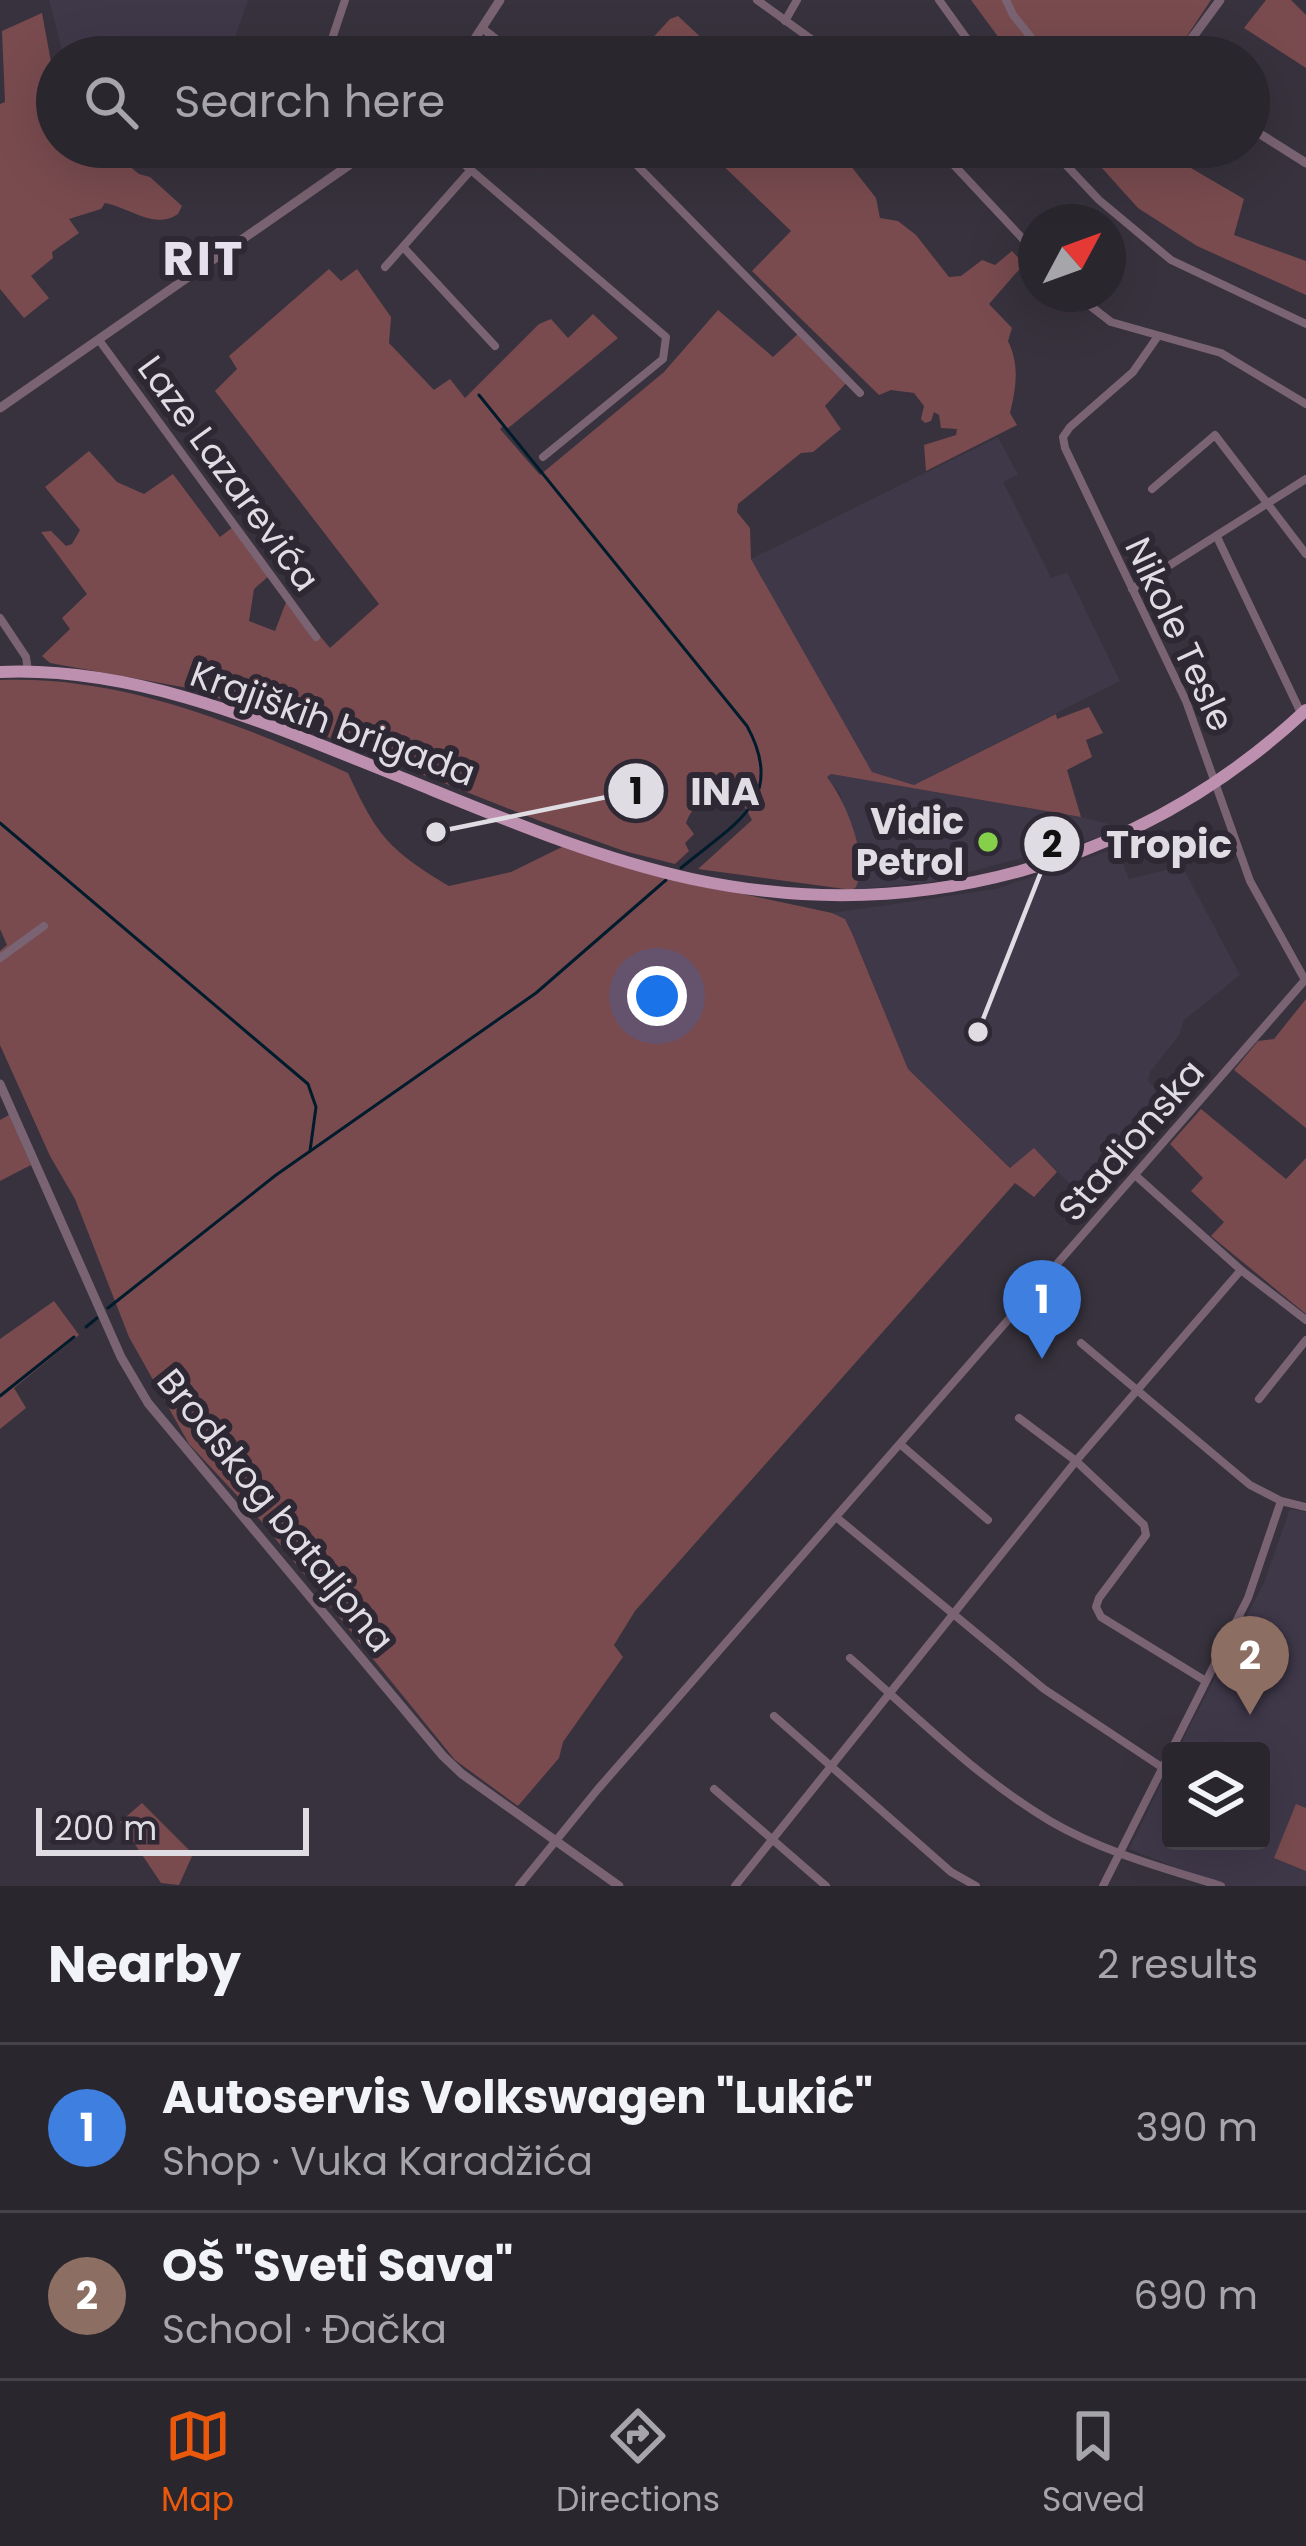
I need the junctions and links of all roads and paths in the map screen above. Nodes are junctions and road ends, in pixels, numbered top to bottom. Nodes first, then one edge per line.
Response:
1 (345, 0) edge
2 (500, 0) edge
3 (757, 0) edge
4 (797, 0) edge
5 (939, 0) edge
6 (1006, 0) edge
7 (1220, 0) edge
8 (785, 21) junction
9 (482, 28) junction
10 (333, 36) edge
11 (477, 36) edge
12 (492, 36) edge
13 (806, 36) edge
14 (965, 36) edge
15 (1030, 36) edge
16 (1193, 36) edge
17 (1270, 140) edge
18 (1306, 163) edge
19 (345, 168) edge
20 (467, 168) edge
21 (640, 168) edge
22 (957, 168) edge
23 (1069, 168) edge
24 (470, 171) junction
25 (1018, 234) edge
26 (404, 248) junction
27 (386, 267) dead end
28 (1099, 312) edge
29 (1306, 324) edge
30 (1158, 336) junction
31 (99, 340) junction
32 (495, 346) dead end
33 (860, 393) dead end
34 (1306, 404) edge
35 (0, 407) edge
36 (543, 458) dead end
37 (1306, 479) edge
38 (1152, 489) dead end
39 (1267, 504) junction
40 (1217, 537) junction
41 (1306, 554) edge
42 (1132, 589) junction
43 (0, 618) edge
44 (316, 638) dead end
45 (28, 671) junction
46 (0, 672) edge
47 (1304, 712) edge
48 (1215, 784) junction
49 (44, 926) dead end
50 (0, 958) edge
51 (1305, 980) edge
52 (0, 1084) edge
53 (1135, 1175) junction
54 (1241, 1270) junction
55 (1306, 1320) edge
56 (1306, 1340) edge
57 (1081, 1343) dead end
58 (1137, 1390) junction
59 (1259, 1399) dead end
60 (1019, 1418) dead end
61 (900, 1444) junction
62 (1076, 1462) junction
63 (1281, 1501) junction
64 (1306, 1507) edge
65 (836, 1517) junction
66 (988, 1520) dead end
67 (952, 1614) junction
68 (850, 1658) dead end
69 (1204, 1680) junction
70 (889, 1692) junction
71 (774, 1716) dead end
72 (829, 1766) junction
73 (1160, 1766) junction
74 (714, 1789) dead end
75 (556, 1839) junction
76 (771, 1840) junction
77 (1118, 1853) junction
78 (520, 1886) edge
79 (619, 1886) edge
80 (735, 1886) edge
81 (826, 1886) edge
82 (976, 1886) edge
83 (1103, 1886) edge
84 (1221, 1886) edge

1 - 10 street
2 - 9 street
3 - 8 street
4 - 8 street
5 - 14 street
6 - 15 street
7 - 16 street
8 - 13 street
9 - 11 street
9 - 12 street
17 - 18 street
19 - 31 street
20 - 24 street
21 - 33 street
22 - 25 street
23 - 29 street
24 - 26 street
24 - 36 street
26 - 27 street
26 - 32 street
28 - 30 street
30 - 34 street
30 - 42 street, Nikole Tesle
31 - 35 street
31 - 44 street, Laze Lazarevića
37 - 39 street
38 - 39 street
39 - 40 street
39 - 41 street
40 - 42 street
40 - 47 street
42 - 48 street, Nikole Tesle
43 - 45 street
45 - 46 main road, Krajiških brigada
45 - 48 main road, Krajiških brigada
47 - 48 main road, Krajiških brigada
48 - 51 street, Nikole Tesle
49 - 50 street
51 - 53 street, Stadionska
52 - 75 street, Brodskog bataljona
53 - 54 street
53 - 61 street, Stadionska
54 - 55 street
54 - 58 street
56 - 59 street
57 - 58 street
58 - 62 street
58 - 63 street
60 - 62 street
61 - 65 street, Stadionska
61 - 66 street
62 - 67 street
62 - 69 street
63 - 64 street
63 - 69 street
65 - 67 street
65 - 75 street, Stadionska
67 - 70 street
67 - 73 street
68 - 70 street
69 - 73 street
70 - 72 street
70 - 77 street
71 - 72 street
72 - 76 street
72 - 82 street
73 - 77 street
74 - 76 street
75 - 78 street, Stadionska
75 - 79 street, Brodskog bataljona
76 - 80 street
76 - 81 street
77 - 83 street
77 - 84 street

